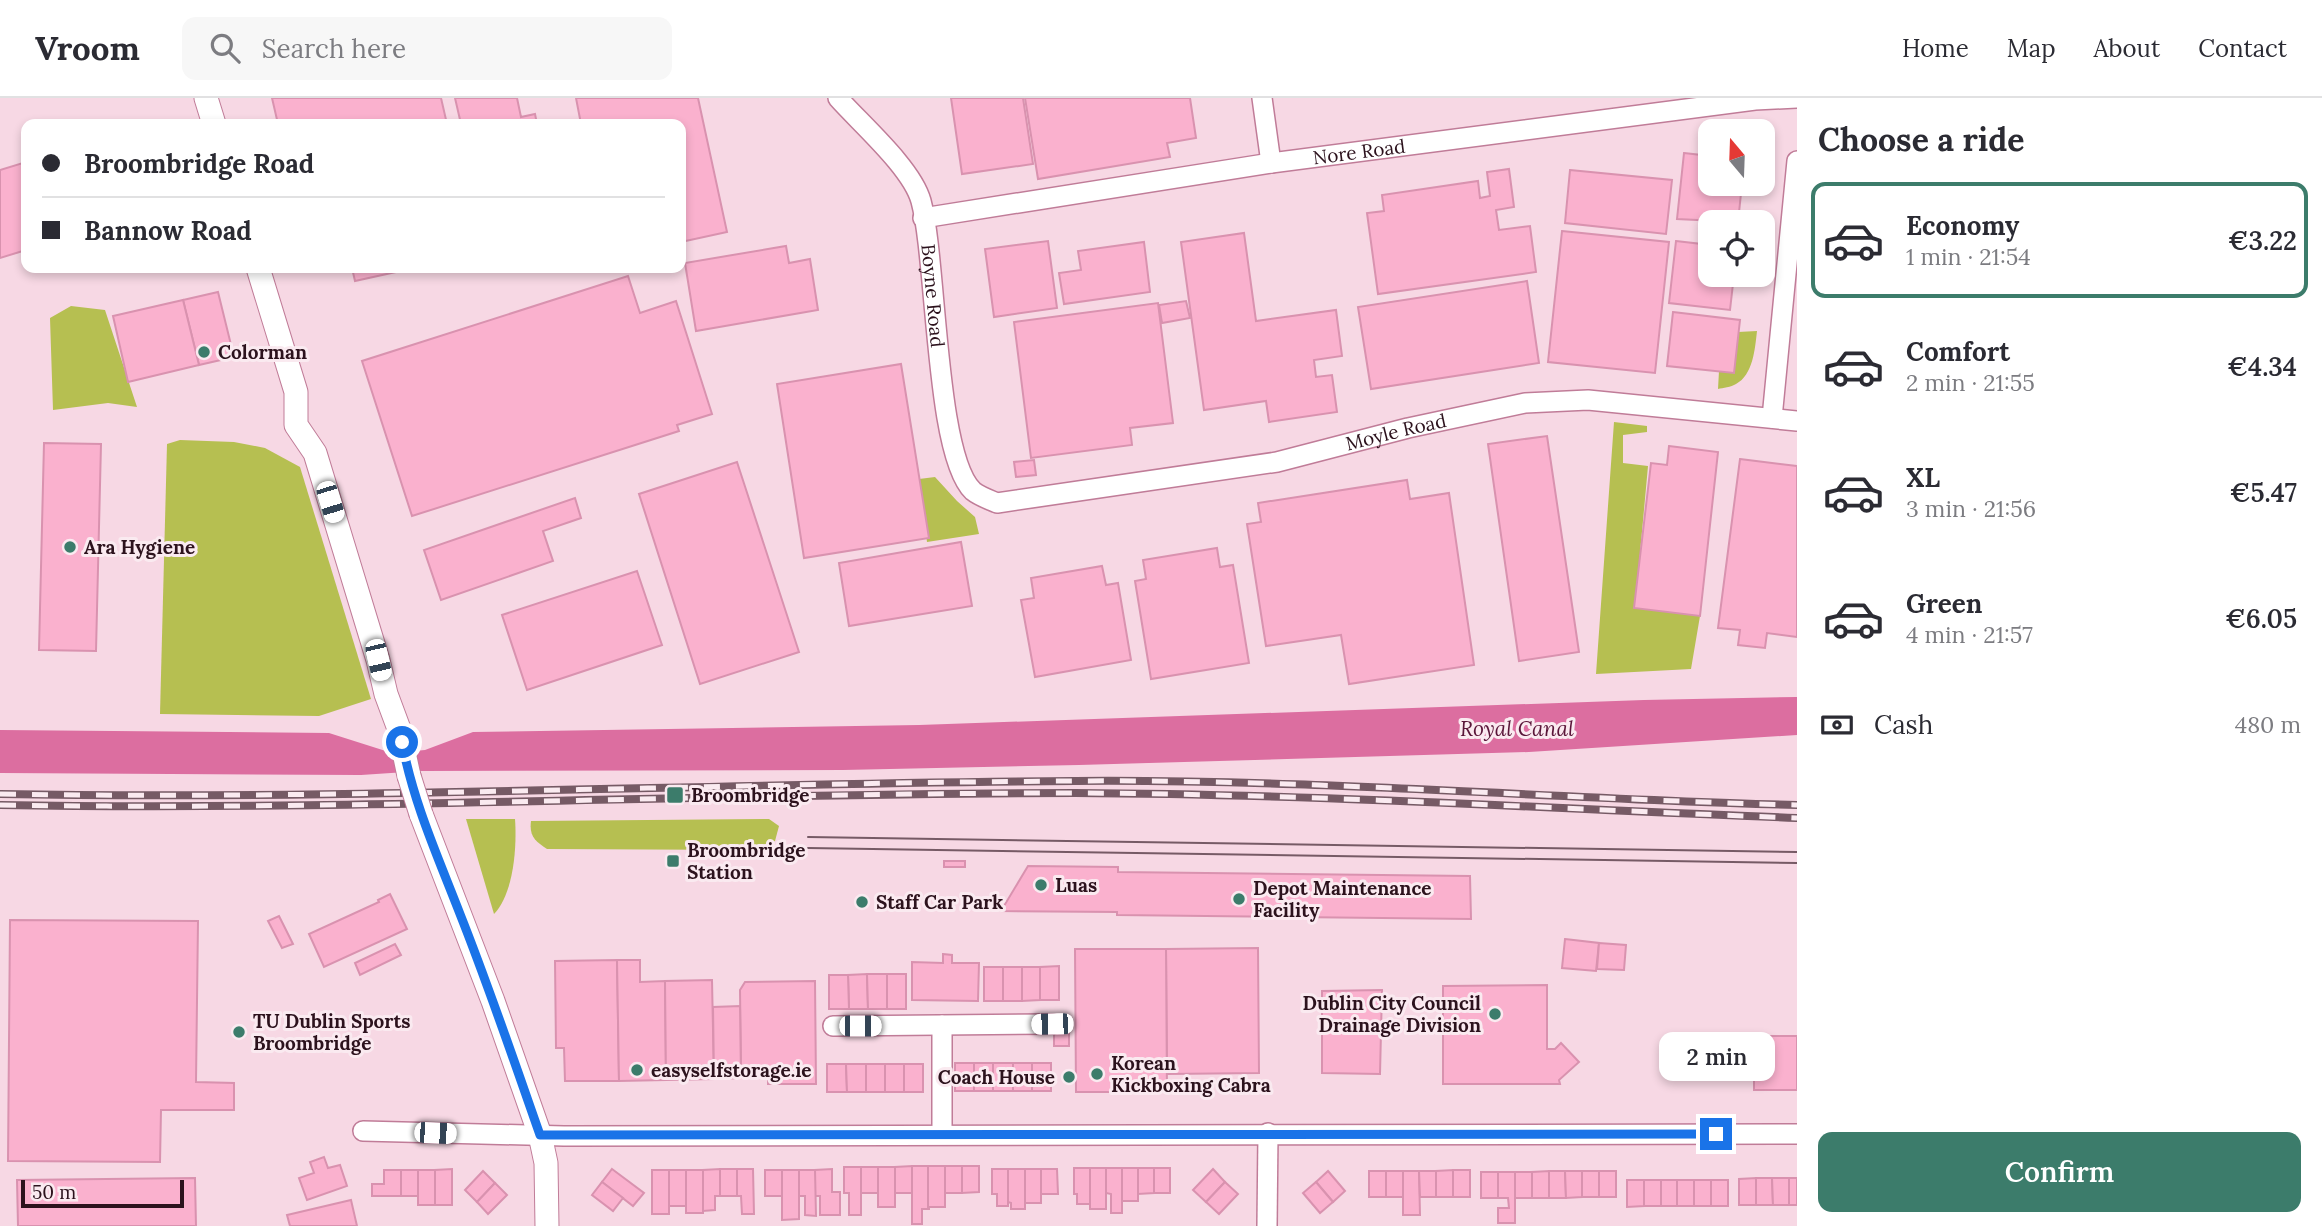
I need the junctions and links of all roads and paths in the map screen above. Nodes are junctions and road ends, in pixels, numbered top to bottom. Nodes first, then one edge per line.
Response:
1 (206, 98) edge
2 (838, 98) edge
3 (1262, 98) edge
4 (1797, 98) edge
5 (212, 119) edge
6 (1797, 161) edge
7 (1271, 163) junction
8 (923, 218) junction
9 (260, 273) edge
10 (1772, 418) junction
11 (1797, 421) edge
12 (997, 503) joint
13 (1052, 1024) dead end
14 (942, 1025) junction
15 (833, 1026) dead end
16 (363, 1131) dead end
17 (1268, 1133) junction
18 (942, 1134) junction
19 (1797, 1134) edge
20 (540, 1135) junction
21 (547, 1226) edge
22 (1267, 1226) edge

1 - 5 street
2 - 8 street, Boyne Road
3 - 7 street
4 - 7 street, Nore Road
6 - 10 street
7 - 8 street, Nore Road
8 - 12 street, Boyne Road
9 - 20 street, bridge
10 - 11 street, Moyle Road
10 - 12 street, Moyle Road
13 - 14 street
14 - 15 street
14 - 18 street
16 - 20 street
17 - 18 street
17 - 19 street
17 - 22 street
18 - 20 street
20 - 21 street

